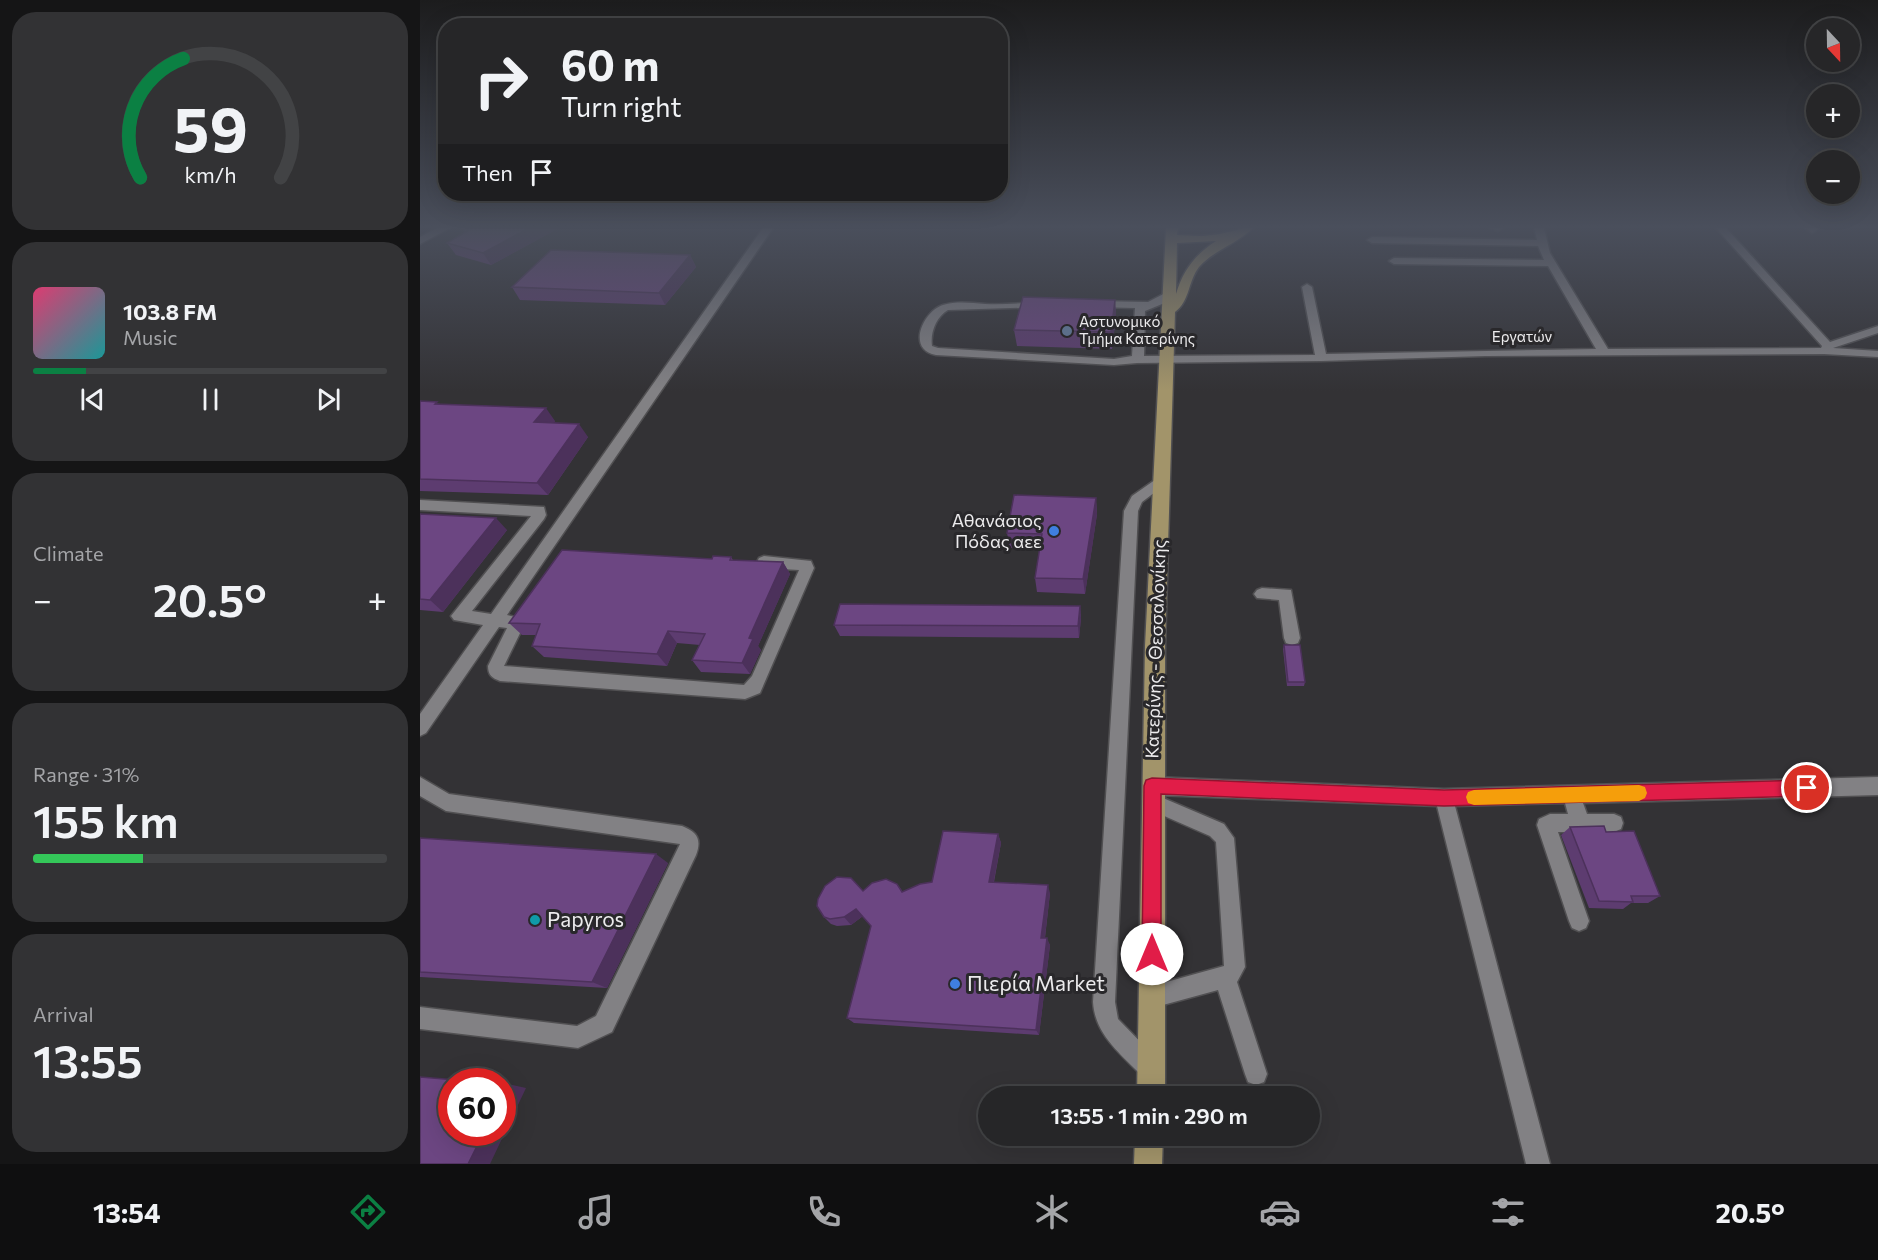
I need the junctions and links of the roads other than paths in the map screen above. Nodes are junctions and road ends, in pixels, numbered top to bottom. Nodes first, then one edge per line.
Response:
1 (730, 282) edge
2 (1171, 282) edge
3 (1185, 282) edge
4 (1563, 282) edge
5 (1768, 282) edge
6 (1307, 287) dead end
7 (1171, 293) junction
8 (1052, 303) edge
9 (1082, 304) edge
10 (1146, 305) junction
11 (1170, 310) junction
12 (1878, 328) edge
13 (1826, 349) junction
14 (1604, 352) junction
15 (1878, 354) edge
16 (1321, 358) junction
17 (1139, 360) junction
18 (1167, 361) junction
19 (1162, 480) junction
20 (420, 504) edge
21 (753, 561) edge
22 (1262, 594) dead end
23 (494, 621) junction
24 (1292, 638) dead end
25 (420, 727) edge
26 (420, 786) edge
27 (1878, 786) edge
28 (1152, 794) junction
29 (1571, 795) junction
30 (1444, 798) junction
31 (1581, 823) junction
32 (1614, 823) dead end
33 (1580, 921) dead end
34 (1226, 978) junction
35 (1152, 997) junction
36 (420, 1018) edge
37 (1151, 1069) junction
38 (1256, 1074) dead end
39 (1150, 1086) edge
40 (1149, 1146) edge
41 (1148, 1164) edge
42 (1538, 1164) edge

1 - 23 street
2 - 7 main road, Κατερίνης - Θεσσαλονίκης
3 - 11 main road
4 - 14 street
5 - 13 street
6 - 16 street
7 - 10 street
7 - 11 main road, Κατερίνης - Θεσσαλονίκης
8 - 17 street, Εργατών
9 - 10 street
10 - 17 street
11 - 18 main road, Κατερίνης - Θεσσαλονίκης
12 - 13 street
13 - 14 street, Εργατών
13 - 15 street, Εργατών
14 - 16 street, Εργατών
16 - 18 street, Εργατών
17 - 18 street, Εργατών
18 - 19 main road, Κατερίνης - Θεσσαλονίκης
19 - 28 main road, Κατερίνης - Θεσσαλονίκης
19 - 37 street
20 - 23 street
21 - 23 street
22 - 24 street
23 - 25 street
26 - 36 street
27 - 29 street
28 - 30 street
28 - 34 street
28 - 35 main road, Κατερίνης - Θεσσαλονίκης
29 - 30 street
29 - 31 street
30 - 42 street
31 - 32 street
31 - 33 street
34 - 35 street
34 - 38 street
35 - 37 main road, Κατερίνης - Θεσσαλονίκης
37 - 39 main road, Κατερίνης - Θεσσαλονίκης
40 - 41 main road

